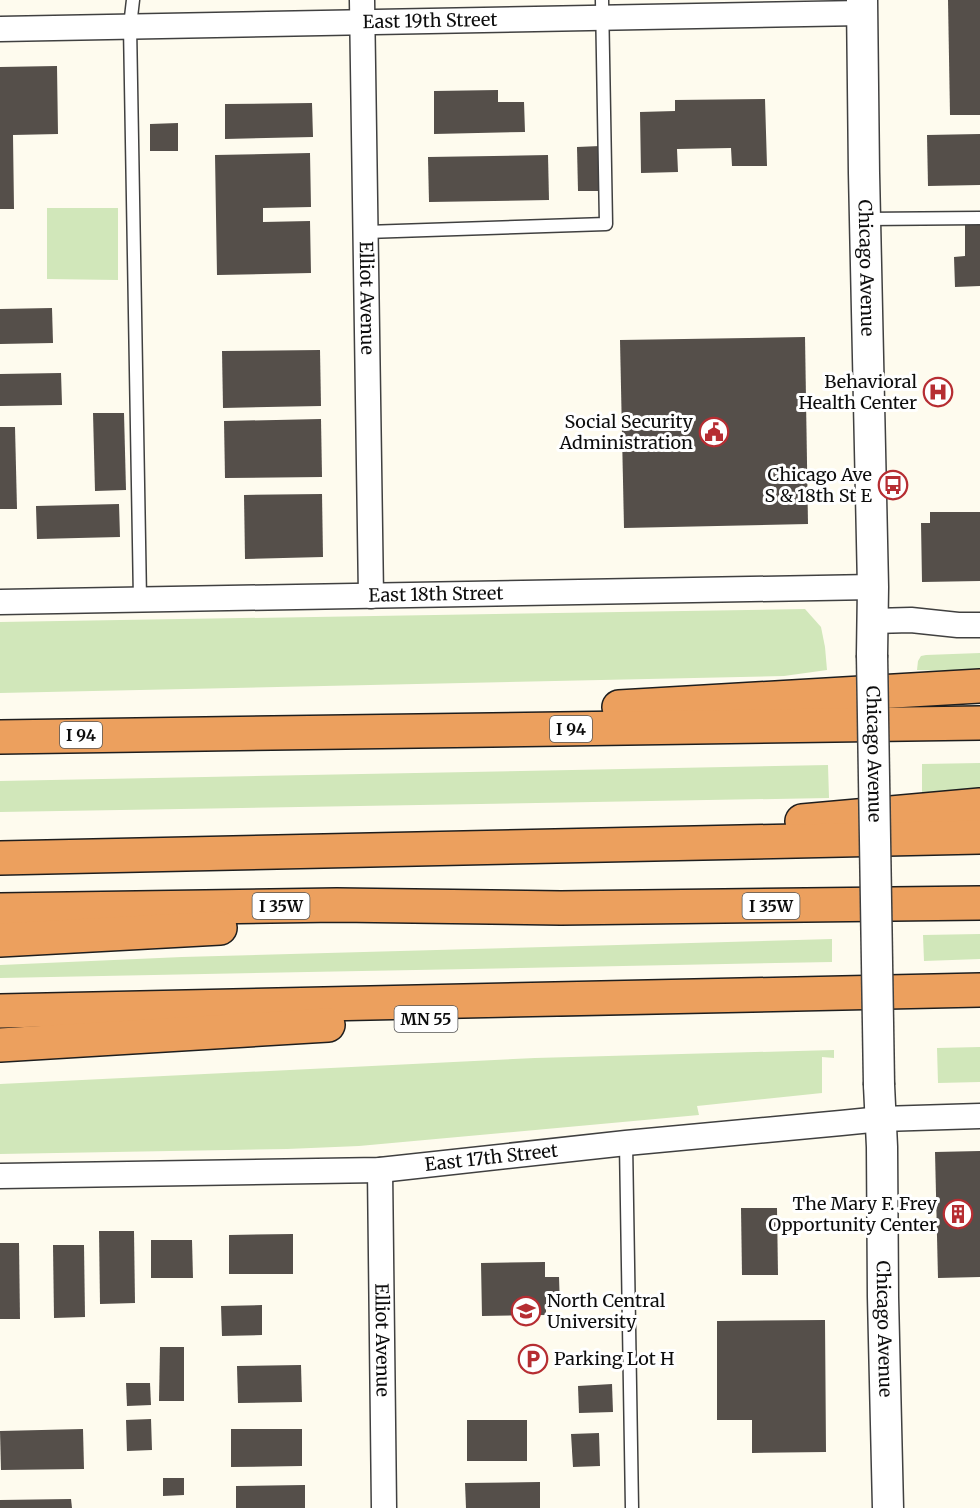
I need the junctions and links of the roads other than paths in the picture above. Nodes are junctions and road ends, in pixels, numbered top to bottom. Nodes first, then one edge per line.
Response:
1 (133, 0) edge
2 (862, 7) edge
3 (602, 9) edge
4 (363, 11) edge
5 (130, 26) junction
6 (0, 28) edge
7 (980, 218) edge
8 (865, 219) junction
9 (366, 232) junction
10 (873, 587) junction
11 (371, 596) junction
12 (140, 599) junction
13 (0, 602) edge
14 (873, 621) junction
15 (980, 625) edge
16 (980, 686) edge
17 (980, 723) edge
18 (162, 734) junction
19 (0, 737) edge
20 (980, 805) edge
21 (980, 837) edge
22 (488, 848) junction
23 (0, 858) edge
24 (980, 903) edge
25 (561, 908) junction
26 (0, 910) edge
27 (0, 940) edge
28 (980, 990) edge
29 (851, 993) junction
30 (0, 1011) edge
31 (0, 1046) edge
32 (980, 1116) edge
33 (881, 1119) junction
34 (626, 1143) junction
35 (380, 1170) junction
36 (0, 1176) edge
37 (384, 1508) edge
38 (632, 1508) edge
39 (888, 1508) edge

1 - 5 lane
2 - 3 street, East 19th Street
2 - 8 street, Chicago Avenue
3 - 4 street, East 19th Street
3 - 9 lane
4 - 5 street, East 19th Street
4 - 9 street, Elliot Avenue
5 - 6 street, East 19th Street
5 - 12 lane
7 - 8 lane
8 - 10 street, Chicago Avenue
9 - 11 street, Elliot Avenue
10 - 11 street, East 18th Street
10 - 14 street, Chicago Avenue
11 - 12 street, East 18th Street
12 - 13 street, East 18th Street
14 - 15 street
14 - 33 street, Chicago Avenue, bridge
16 - 18 highway
17 - 18 highway, I 94
18 - 19 highway, I 94
20 - 22 highway
21 - 22 highway
22 - 23 highway
24 - 25 highway, I 35W
25 - 26 highway, I 35W
25 - 27 highway
28 - 29 highway
29 - 30 highway
29 - 31 highway, MN 55
32 - 33 street, East 17th Street
33 - 34 street, East 17th Street
33 - 39 street, Chicago Avenue
34 - 35 street, East 17th Street
34 - 38 lane
35 - 36 street, East 17th Street
35 - 37 street, Elliot Avenue

